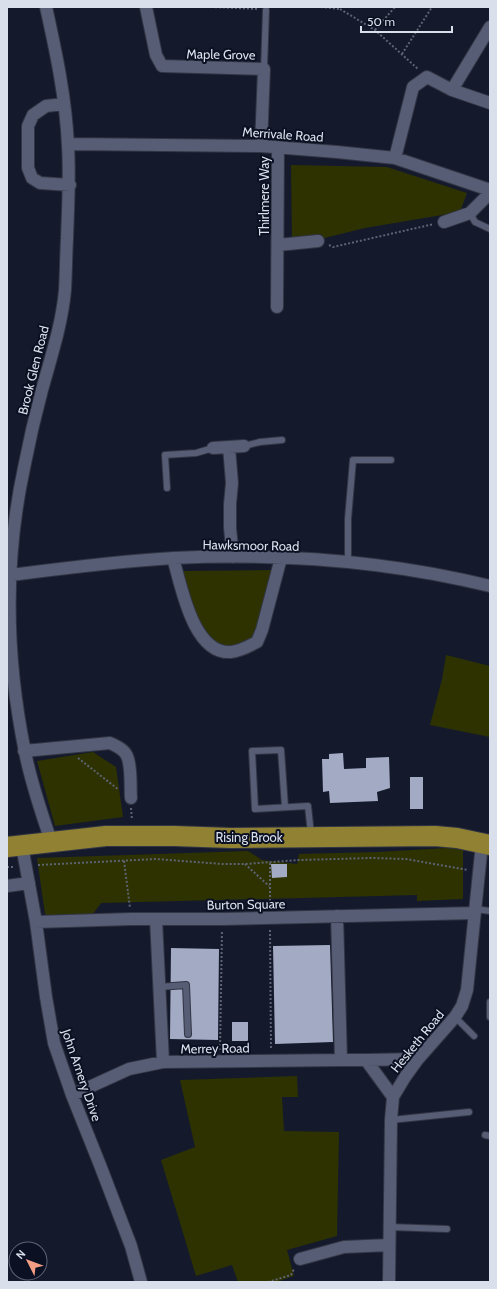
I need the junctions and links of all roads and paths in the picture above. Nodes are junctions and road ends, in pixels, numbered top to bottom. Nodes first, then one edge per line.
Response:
1 (46, 7) edge
2 (146, 7) edge
3 (211, 7) edge
4 (321, 7) edge
5 (395, 7) edge
6 (432, 7) edge
7 (340, 8) edge
8 (266, 10) joint
9 (490, 28) edge
10 (375, 30) junction
11 (402, 54) junction
12 (264, 69) junction
13 (427, 77) junction
14 (452, 90) junction
15 (490, 103) edge
16 (64, 104) junction
17 (68, 144) junction
18 (261, 146) junction
19 (278, 147) junction
20 (396, 158) junction
21 (70, 185) junction
22 (490, 190) edge
23 (490, 193) edge
24 (470, 213) junction
25 (444, 222) joint
26 (490, 229) edge
27 (318, 241) joint
28 (278, 245) junction
29 (277, 307) dead end
30 (282, 440) dead end
31 (244, 446) joint
32 (229, 447) junction
33 (213, 448) joint
34 (391, 460) dead end
35 (167, 488) dead end
36 (233, 557) junction
37 (174, 558) junction
38 (281, 558) junction
39 (348, 562) junction
40 (11, 575) junction
41 (490, 586) edge
42 (63, 747) junction
43 (24, 751) junction
44 (131, 798) junction
45 (285, 807) junction
46 (134, 836) junction
47 (311, 838) junction
48 (51, 842) junction
49 (486, 844) edge
50 (15, 846) edge
51 (124, 861) junction
52 (270, 863) junction
53 (245, 864) junction
54 (25, 866) junction
55 (7, 867) edge
56 (479, 872) junction
57 (29, 883) junction
58 (7, 886) edge
59 (270, 887) junction
60 (490, 910) edge
61 (475, 911) junction
62 (337, 916) junction
63 (156, 918) junction
64 (271, 918) junction
65 (131, 919) junction
66 (223, 919) junction
67 (36, 922) junction
68 (159, 987) junction
69 (490, 1002) edge
70 (454, 1017) junction
71 (490, 1017) edge
72 (188, 1034) dead end
73 (474, 1036) dead end
74 (418, 1059) junction
75 (341, 1060) junction
76 (366, 1060) junction
77 (271, 1061) junction
78 (163, 1062) junction
79 (219, 1062) junction
80 (72, 1095) junction
81 (394, 1097) junction
82 (469, 1112) dead end
83 (391, 1120) junction
84 (389, 1227) junction
85 (447, 1228) dead end
86 (389, 1245) junction
87 (300, 1259) joint
88 (141, 1282) edge
89 (268, 1282) edge
90 (389, 1282) edge

1 - 16 street, Brook Glen Road
2 - 12 street, Maple Grove
3 - 8 path
4 - 7 path
5 - 10 path
6 - 11 path
7 - 10 path
8 - 12 lane
9 - 14 street
10 - 11 path
11 - 13 path
12 - 18 street, Maple Grove
13 - 14 street
13 - 20 street
14 - 15 street
16 - 17 street, Brook Glen Road
16 - 21 street
17 - 18 street, Merrivale Road
17 - 21 street, Brook Glen Road
18 - 19 street, Merrivale Road
19 - 20 street, Merrivale Road
19 - 28 street, Thirlmere Way
20 - 22 street, Merrivale Road
21 - 40 street, Brook Glen Road
23 - 24 street
24 - 25 street
24 - 26 lane
25 - 27 path
27 - 28 street, Thirlmere Way
28 - 29 street, Thirlmere Way
30 - 31 lane
31 - 32 street
32 - 33 street
32 - 36 street
33 - 35 lane
34 - 39 lane
36 - 37 street, Hawksmoor Road
36 - 38 street, Hawksmoor Road
37 - 38 street
37 - 40 street, Hawksmoor Road
38 - 39 street, Hawksmoor Road
39 - 41 street, Hawksmoor Road
40 - 43 street, Brook Glen Road
42 - 43 street
42 - 44 path
42 - 44 street
43 - 48 street, Brook Glen Road
44 - 46 path
45 - 45 lane
45 - 47 lane
46 - 47 highway, Rising Brook
46 - 48 highway, Rising Brook
47 - 49 highway, Rising Brook
48 - 50 highway, Rising Brook
49 - 56 street, Hesketh Road
50 - 54 street, John Amery Drive
51 - 53 path
51 - 54 path
51 - 65 path
52 - 53 path
52 - 56 path
52 - 59 path
53 - 59 path
54 - 55 path
54 - 57 street, John Amery Drive
56 - 61 street, Hesketh Road
57 - 58 street
57 - 67 street, John Amery Drive
59 - 64 path
60 - 61 lane
61 - 62 street, Burton Square
61 - 70 street, Hesketh Road
62 - 64 street, Burton Square
62 - 75 street
63 - 65 street, Burton Square
63 - 66 street, Burton Square
63 - 68 street
64 - 66 street, Burton Square
64 - 77 path
65 - 67 street, Burton Square
66 - 79 path
67 - 80 street, John Amery Drive
68 - 72 lane
68 - 78 street
69 - 71 lane
70 - 73 lane
70 - 74 street, Hesketh Road
74 - 76 street, Merrey Road
74 - 81 street, Hesketh Road
75 - 76 street, Merrey Road
75 - 77 street, Merrey Road
76 - 81 street
77 - 79 street, Merrey Road
78 - 79 street, Merrey Road
78 - 80 street, Merrey Road
80 - 88 street, John Amery Drive
81 - 83 street, Hesketh Road
82 - 83 lane
83 - 84 street, Hesketh Road
84 - 85 lane
84 - 86 street, Hesketh Road
86 - 87 street
86 - 90 street, Hesketh Road
87 - 89 path

